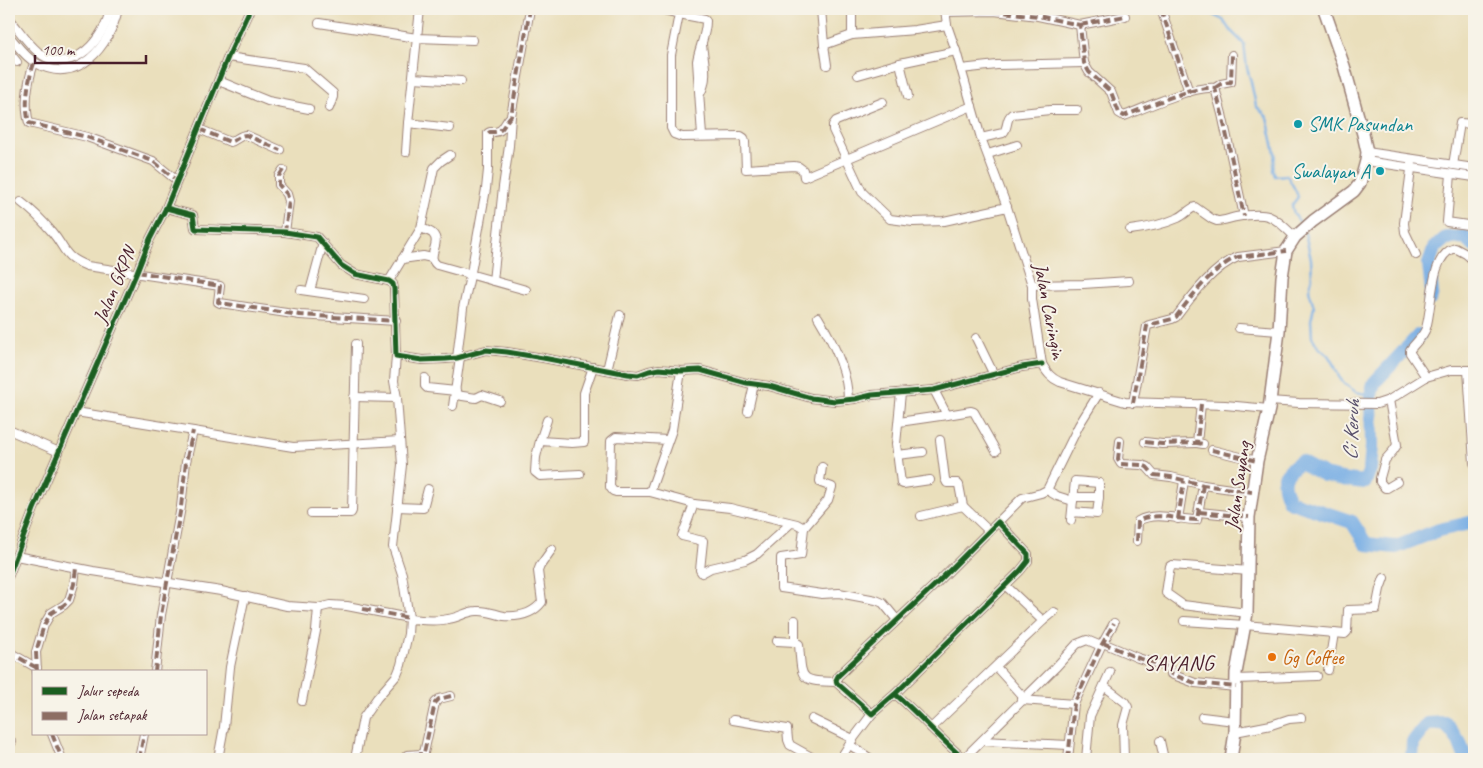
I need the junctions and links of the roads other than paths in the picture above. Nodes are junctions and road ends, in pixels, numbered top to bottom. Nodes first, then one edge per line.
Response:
1 (110, 9) edge
2 (118, 9) edge
3 (250, 9) edge
4 (420, 9) edge
5 (530, 9) edge
6 (660, 9) edge
7 (821, 9) edge
8 (852, 9) edge
9 (1160, 9) edge
10 (1324, 9) edge
11 (945, 10) edge
12 (679, 14) junction
13 (1125, 16) dead end
14 (9, 18) edge
15 (319, 23) dead end
16 (947, 25) junction
17 (1080, 25) junction
18 (9, 36) edge
19 (852, 36) junction
20 (417, 38) junction
21 (473, 40) dead end
22 (824, 45) junction
23 (956, 51) junction
24 (9, 52) edge
25 (1232, 55) dead end
26 (228, 57) junction
27 (17, 62) dead end
28 (900, 63) junction
29 (1084, 63) junction
30 (827, 65) dead end
31 (33, 66) junction
32 (961, 69) junction
33 (858, 75) dead end
34 (413, 78) junction
35 (219, 81) junction
36 (461, 81) dead end
37 (1215, 88) junction
38 (1189, 92) junction
39 (908, 96) dead end
40 (883, 102) dead end
41 (972, 106) junction
42 (329, 108) dead end
43 (309, 109) dead end
44 (1077, 110) dead end
45 (511, 116) junction
46 (408, 124) junction
47 (1474, 124) edge
48 (450, 128) dead end
49 (199, 130) junction
50 (702, 136) junction
51 (981, 138) junction
52 (1017, 145) dead end
53 (280, 150) dead end
54 (406, 152) dead end
55 (988, 154) junction
56 (450, 155) dead end
57 (1366, 157) junction
58 (1412, 158) junction
59 (846, 159) junction
60 (1453, 165) junction
61 (1411, 167) junction
62 (1474, 168) edge
63 (282, 170) dead end
64 (1451, 174) junction
65 (1474, 177) edge
66 (176, 180) junction
67 (21, 202) dead end
68 (1007, 207) junction
69 (166, 208) junction
70 (1244, 216) junction
71 (1474, 226) edge
72 (422, 228) junction
73 (1130, 230) dead end
74 (285, 232) junction
75 (1300, 232) junction
76 (323, 243) junction
77 (1286, 251) junction
78 (1416, 255) dead end
79 (432, 258) junction
80 (402, 259) junction
81 (1474, 261) edge
82 (137, 272) junction
83 (470, 275) junction
84 (493, 281) junction
85 (1129, 281) dead end
86 (389, 282) junction
87 (1032, 285) junction
88 (526, 290) dead end
89 (364, 299) dead end
90 (620, 315) dead end
91 (818, 317) dead end
92 (396, 321) junction
93 (1239, 328) dead end
94 (1279, 330) junction
95 (976, 338) dead end
96 (356, 344) dead end
97 (396, 356) junction
98 (458, 358) junction
99 (1042, 364) junction
100 (593, 367) junction
101 (607, 370) junction
102 (1471, 370) edge
103 (681, 371) junction
104 (994, 375) junction
105 (1426, 377) junction
106 (425, 378) dead end
107 (754, 384) junction
108 (934, 390) junction
109 (456, 393) junction
110 (901, 393) junction
111 (1099, 393) junction
112 (354, 397) junction
113 (398, 398) junction
114 (848, 400) junction
115 (1389, 400) junction
116 (500, 401) dead end
117 (1133, 403) junction
118 (1201, 404) junction
119 (1269, 405) junction
120 (453, 406) dead end
121 (748, 411) dead end
122 (76, 412) junction
123 (947, 415) junction
124 (547, 420) dead end
125 (899, 422) junction
126 (9, 430) edge
127 (193, 431) junction
128 (1473, 431) edge
129 (667, 440) junction
130 (940, 440) dead end
131 (540, 441) junction
132 (1120, 441) dead end
133 (400, 442) junction
134 (1145, 442) dead end
135 (354, 443) junction
136 (1212, 450) dead end
137 (996, 451) dead end
138 (59, 452) junction
139 (923, 452) dead end
140 (897, 455) junction
141 (1258, 460) junction
142 (1474, 463) edge
143 (822, 468) dead end
144 (580, 474) dead end
145 (930, 480) dead end
146 (1184, 481) junction
147 (1397, 482) dead end
148 (1203, 485) junction
149 (428, 489) dead end
150 (1047, 490) junction
151 (650, 492) junction
152 (1252, 492) junction
153 (1099, 497) junction
154 (1074, 499) junction
155 (694, 504) junction
156 (963, 506) junction
157 (397, 507) junction
158 (1199, 512) junction
159 (311, 513) dead end
160 (920, 516) dead end
161 (1249, 517) junction
162 (1178, 519) junction
163 (998, 522) junction
164 (791, 523) junction
165 (804, 528) junction
166 (989, 531) junction
167 (1136, 540) dead end
168 (552, 549) dead end
169 (16, 556) junction
170 (76, 568) junction
171 (1249, 571) junction
172 (9, 575) edge
173 (1384, 578) dead end
174 (168, 582) junction
175 (1005, 585) junction
176 (245, 596) junction
177 (318, 608) junction
178 (1054, 612) dead end
179 (409, 619) junction
180 (1246, 619) junction
181 (795, 620) dead end
182 (897, 620) junction
183 (1043, 621) junction
184 (1184, 621) dead end
185 (1114, 623) dead end
186 (1334, 634) junction
187 (777, 641) dead end
188 (795, 642) junction
189 (1102, 645) junction
190 (9, 652) edge
191 (996, 666) junction
192 (37, 670) edge
193 (155, 670) edge
194 (1328, 670) dead end
195 (1110, 672) dead end
196 (1317, 676) dead end
197 (837, 682) junction
198 (1236, 683) junction
199 (1104, 686) junction
200 (895, 694) junction
201 (451, 696) dead end
202 (1023, 699) junction
203 (302, 700) dead end
204 (1074, 704) junction
205 (872, 714) junction
206 (1202, 717) dead end
207 (1302, 718) dead end
208 (812, 719) dead end
209 (733, 720) dead end
210 (1235, 727) junction
211 (931, 728) junction
212 (53, 736) edge
213 (144, 736) edge
214 (982, 741) junction
215 (1160, 741) dead end
216 (851, 742) junction
217 (1068, 744) junction
218 (62, 759) edge
219 (139, 759) edge
220 (218, 759) edge
221 (355, 759) edge
222 (404, 759) edge
223 (815, 759) edge
224 (840, 759) edge
225 (871, 759) edge
226 (963, 759) edge
227 (1068, 759) edge
228 (1086, 759) edge
229 (1124, 759) edge
230 (1164, 759) edge
231 (1231, 759) edge

1 - 14 street
2 - 31 street
3 - 26 street, Jalan GKPN
4 - 20 street
5 - 45 street
6 - 12 street
7 - 22 street
8 - 19 street
9 - 38 street
10 - 57 main road
11 - 16 street, Jalan Caringin
11 - 17 street
12 - 50 street
12 - 50 street
13 - 17 street
15 - 20 street
16 - 19 street
16 - 23 street, Jalan Caringin
17 - 29 street
18 - 31 street
19 - 22 street
20 - 21 street
20 - 34 street
22 - 30 street
23 - 28 street
23 - 32 street, Jalan Caringin
24 - 27 street
25 - 37 street
26 - 35 street, Jalan GKPN
26 - 42 street
28 - 33 street
28 - 39 street
29 - 32 street
29 - 38 street
31 - 66 street
32 - 41 street, Jalan Caringin
34 - 36 street
34 - 46 street
35 - 43 street
35 - 49 street, Jalan GKPN
37 - 38 street
37 - 70 street
40 - 59 street
41 - 51 street, Jalan Caringin
41 - 59 street
44 - 51 street
45 - 83 street
45 - 84 street
46 - 48 street
46 - 54 street
47 - 60 street
49 - 53 street
49 - 66 street, Jalan GKPN
50 - 59 street
51 - 55 street, Jalan Caringin
52 - 55 street
55 - 68 street, Jalan Caringin
56 - 72 street
57 - 58 street
57 - 61 street
57 - 75 main road
58 - 60 street
58 - 61 street
59 - 68 street
60 - 62 street
61 - 64 street
61 - 78 street
63 - 74 street
64 - 65 street
64 - 71 street
66 - 69 street, Jalan GKPN
67 - 82 street
68 - 87 street, Jalan Caringin
69 - 74 street
69 - 82 street, Jalan GKPN
70 - 73 street
70 - 75 street
72 - 79 street
72 - 80 street
74 - 76 street
75 - 77 main road, Jalan Sayang
76 - 86 street
76 - 89 street
77 - 94 main road, Jalan Sayang
77 - 117 street
79 - 80 street
79 - 83 street
80 - 86 street
81 - 105 street
82 - 92 street
82 - 122 street, Jalan GKPN
83 - 84 street
83 - 98 street
84 - 88 street
85 - 87 street
86 - 92 street
87 - 99 street, Jalan Caringin
90 - 101 street
91 - 114 street
92 - 97 street
93 - 94 street
94 - 119 main road, Jalan Sayang
95 - 104 street
96 - 112 street
97 - 98 street
97 - 113 street
98 - 100 street
98 - 109 street
99 - 104 street
99 - 111 street, Jalan Caringin
100 - 101 street
100 - 131 street
101 - 103 street
102 - 105 street, Jalan Caringin
102 - 128 street
103 - 107 street
103 - 129 street
104 - 108 street
105 - 115 street, Jalan Caringin
106 - 109 street
107 - 114 street
107 - 121 street
108 - 110 street
108 - 123 street
109 - 116 street
109 - 120 street
110 - 114 street
110 - 125 street
111 - 117 street, Jalan Caringin
111 - 150 street
112 - 113 street
112 - 135 street
113 - 133 street
115 - 119 street, Jalan Caringin
115 - 147 street
117 - 118 street, Jalan Caringin
118 - 119 street, Jalan Caringin
118 - 134 street
119 - 141 main road, Jalan Sayang
122 - 127 street
122 - 138 street, Jalan GKPN
123 - 125 street
123 - 137 street
124 - 131 street
125 - 140 street
126 - 138 street
127 - 135 street
127 - 174 street
128 - 142 street
129 - 151 street
129 - 151 street
130 - 156 street
131 - 144 street
132 - 146 street
133 - 135 street
133 - 157 street
135 - 159 street
136 - 141 street
138 - 169 street, Jalan GKPN
139 - 140 street
140 - 145 street
141 - 152 main road, Jalan Sayang
143 - 165 street
146 - 148 street
146 - 162 street
148 - 152 street
148 - 158 street
149 - 157 street
150 - 154 street
150 - 163 street
151 - 155 street
152 - 161 main road, Jalan Sayang
153 - 154 street
153 - 154 street
153 - 154 street
155 - 164 street
155 - 164 street
156 - 160 street
156 - 166 street
157 - 179 street
158 - 161 street
158 - 162 street
161 - 171 main road, Jalan Sayang
162 - 167 street
163 - 166 street
163 - 175 street
164 - 165 street
165 - 182 street
166 - 182 street
168 - 179 street
169 - 170 street
169 - 172 street, Jalan GKPN
170 - 174 street
170 - 192 street
171 - 180 main road, Jalan Sayang
171 - 180 street
173 - 186 street
174 - 176 street
174 - 193 street
175 - 183 street
175 - 200 street
176 - 177 street
176 - 220 street
177 - 179 street
177 - 203 street
178 - 183 street
179 - 221 street
180 - 184 street
180 - 186 street
180 - 198 main road, Jalan Sayang
181 - 188 street
182 - 197 street
183 - 191 street
185 - 189 street
186 - 194 street
187 - 188 street
188 - 197 street
189 - 198 street
189 - 202 street
189 - 204 street
190 - 192 street
191 - 202 street
191 - 211 street
195 - 199 street
196 - 198 street
197 - 205 street
198 - 210 main road, Jalan Sayang
199 - 228 street
199 - 229 street
200 - 205 street
200 - 211 street
201 - 222 street
202 - 204 street
202 - 214 street
204 - 217 street
205 - 216 street
206 - 210 street
207 - 210 street
208 - 216 street
209 - 223 street
210 - 231 main road, Jalan Sayang
211 - 226 street
212 - 218 street
213 - 219 street
214 - 217 street
214 - 226 street
215 - 230 street
216 - 224 street
216 - 225 street
217 - 227 street

